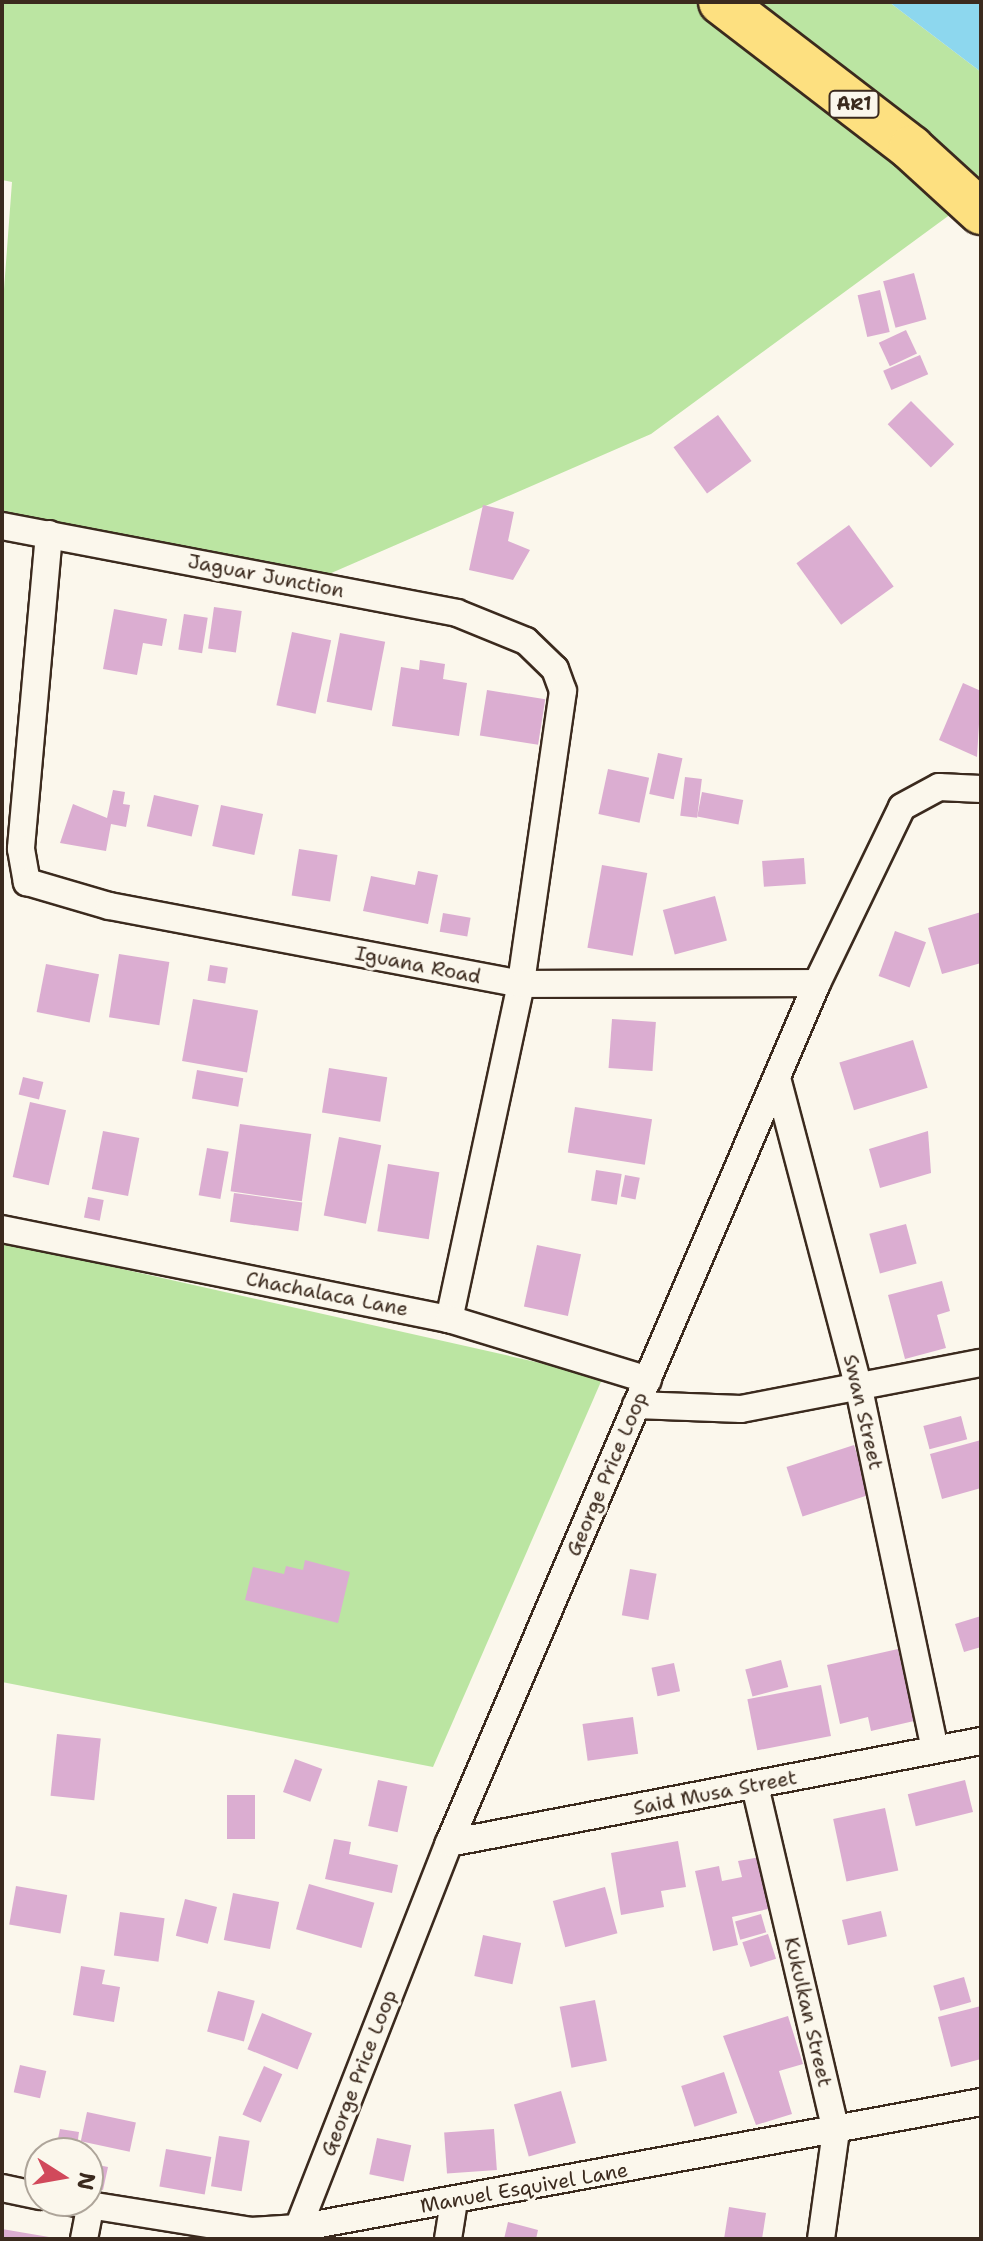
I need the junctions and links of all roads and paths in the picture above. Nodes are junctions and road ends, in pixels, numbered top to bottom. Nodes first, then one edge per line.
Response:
1 (721, 2) edge
2 (981, 212) edge
3 (2, 526) edge
4 (49, 534) junction
5 (981, 789) edge
6 (817, 983) junction
7 (521, 984) junction
8 (777, 1078) junction
9 (2, 1229) edge
10 (449, 1319) junction
11 (981, 1363) edge
12 (648, 1380) junction
13 (859, 1389) junction
14 (636, 1405) junction
15 (981, 1741) edge
16 (935, 1749) junction
17 (755, 1786) junction
18 (449, 1843) junction
19 (981, 2102) edge
20 (836, 2131) junction
21 (2, 2188) edge
22 (24, 2193) edge
23 (454, 2201) junction
24 (104, 2209) edge
25 (88, 2217) edge
26 (298, 2228) junction
27 (84, 2239) edge
28 (448, 2239) edge
29 (821, 2239) edge

1 - 2 highway, AR1
3 - 4 street, Jaguar Junction
4 - 7 street, Jaguar Junction
4 - 7 street, Iguana Road
5 - 6 street, George Price Loop
6 - 7 street, Iguana Road
6 - 8 street, George Price Loop
7 - 10 street
8 - 12 street, George Price Loop
8 - 13 street, Swan Street
9 - 10 street, Chachalaca Lane
10 - 12 street, Chachalaca Lane
11 - 13 street
12 - 14 street, George Price Loop
13 - 14 street
13 - 16 street, Swan Street
14 - 18 street, George Price Loop
15 - 16 street, Said Musa Street
16 - 17 street, Said Musa Street
17 - 18 street, Said Musa Street
17 - 20 street, Kukulkan Street
18 - 26 street, George Price Loop
19 - 20 street, Manuel Esquivel Lane
20 - 23 street, Manuel Esquivel Lane
20 - 29 street, Kukulkan Street
21 - 22 street
23 - 26 street, Manuel Esquivel Lane
23 - 28 street
24 - 26 street, Manuel Esquivel Lane
25 - 27 street

